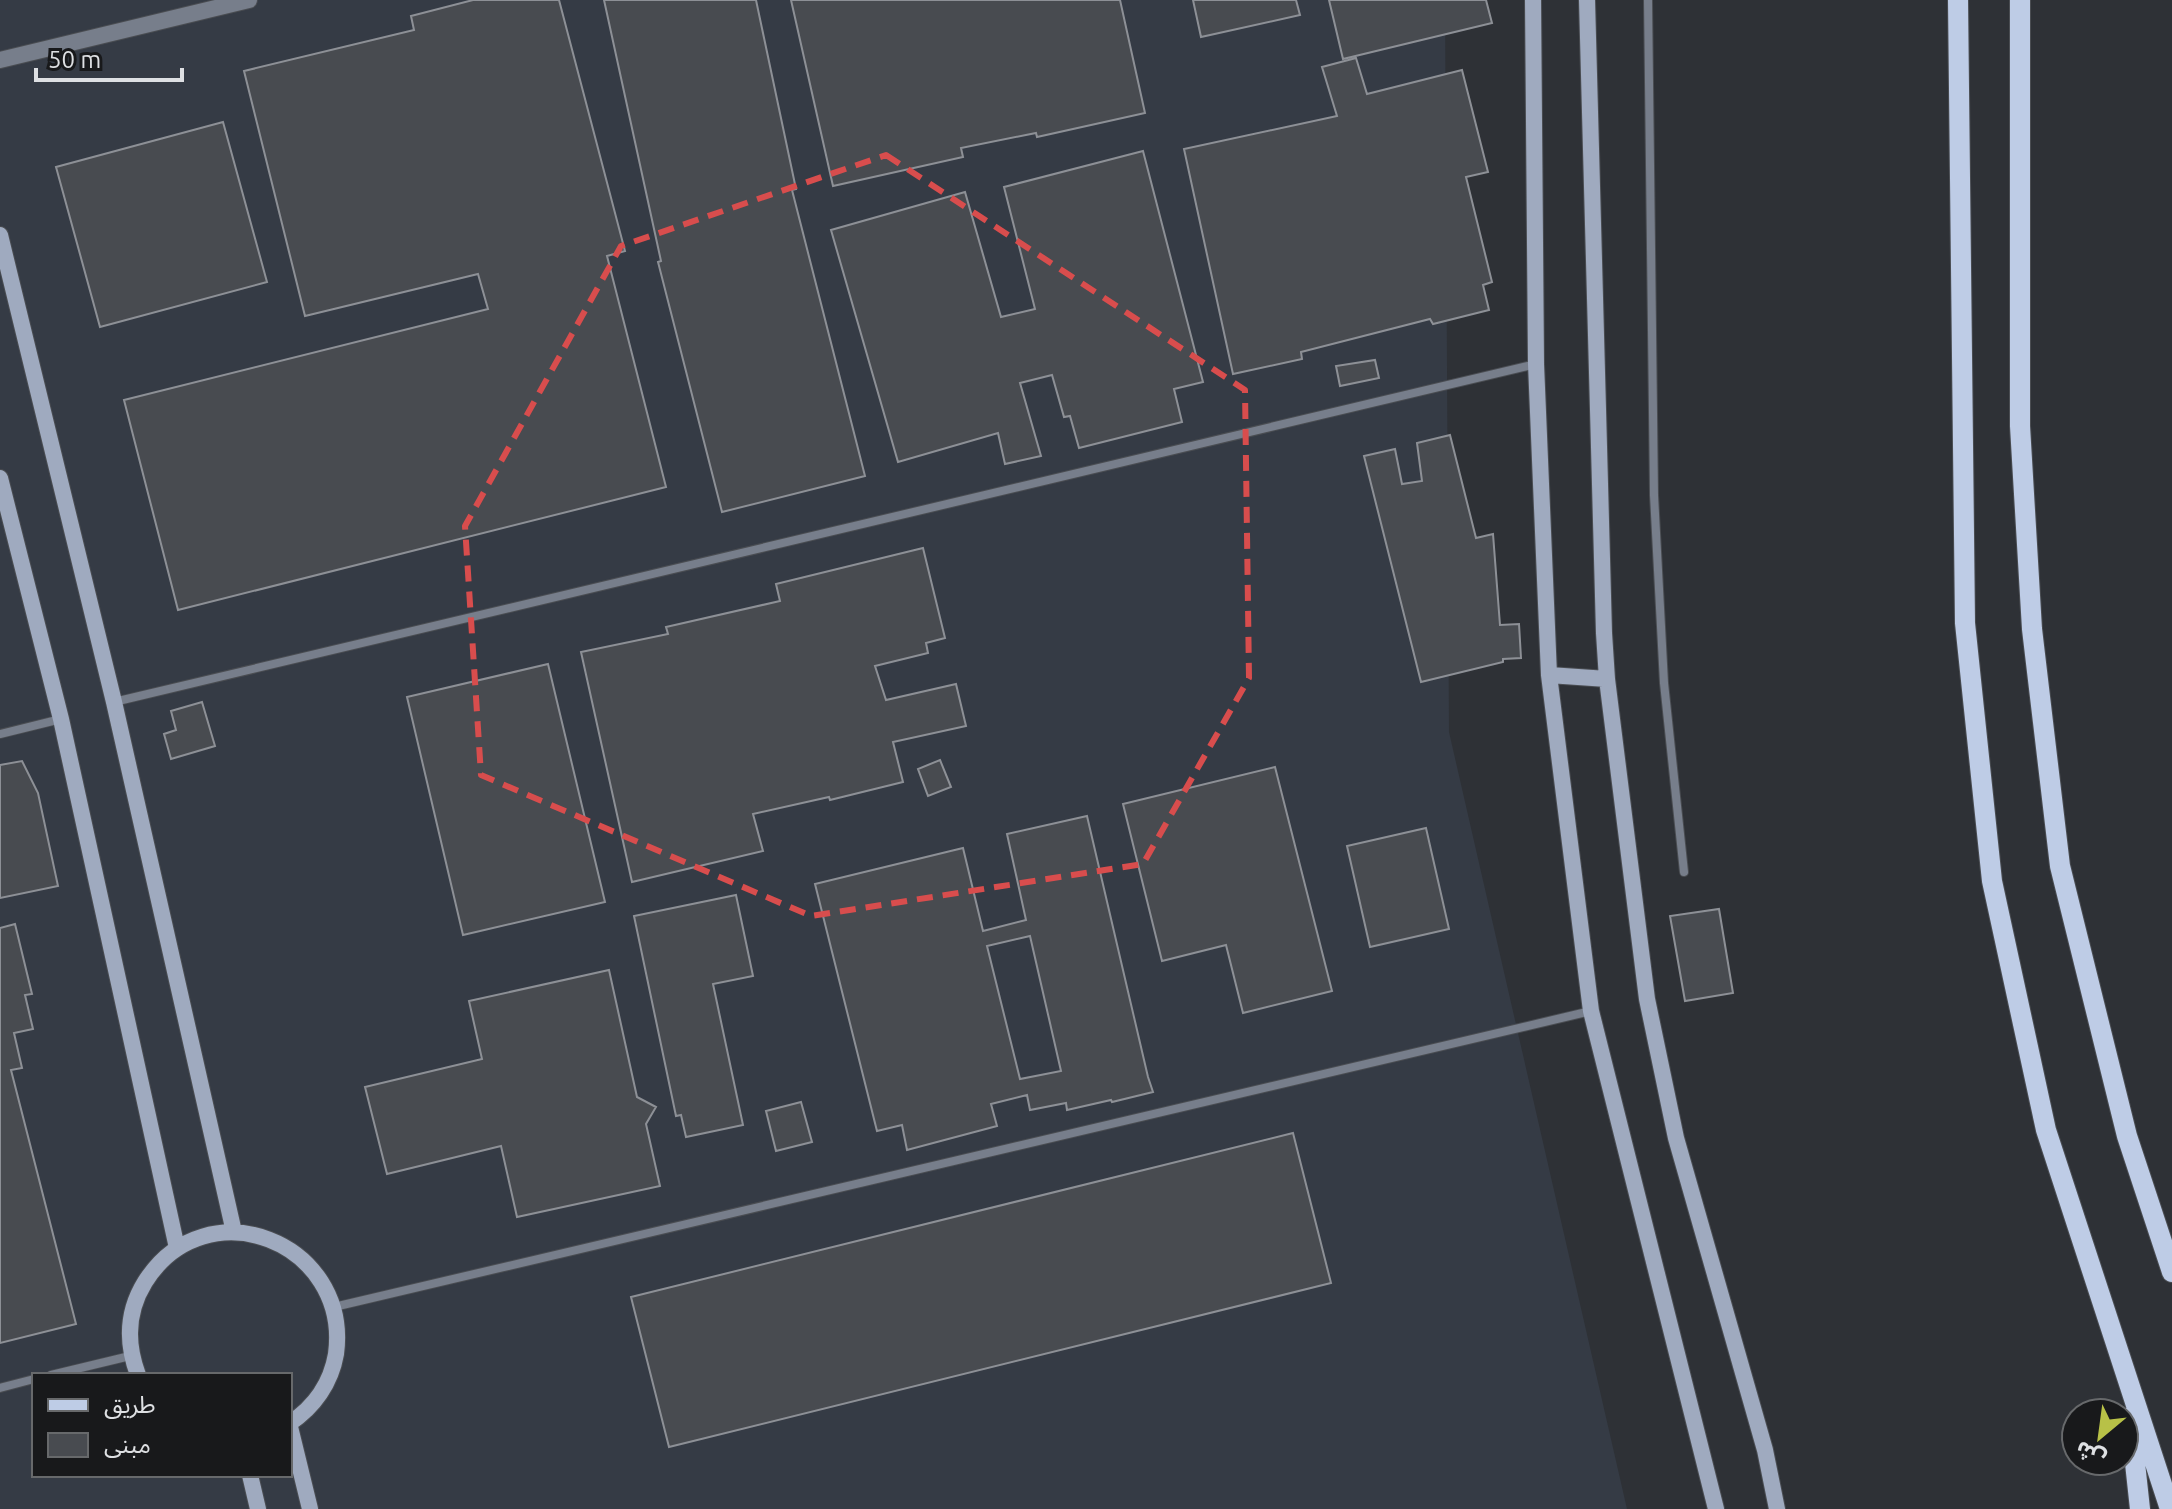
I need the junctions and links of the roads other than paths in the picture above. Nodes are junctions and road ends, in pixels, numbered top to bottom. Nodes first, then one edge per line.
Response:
1 (249, 0) edge
2 (1533, 0) edge
3 (1587, 0) edge
4 (1648, 0) edge
5 (1958, 0) edge
6 (2020, 0) edge
7 (0, 60) edge
8 (0, 235) edge
9 (1536, 364) junction
10 (0, 478) edge
11 (1549, 675) junction
12 (1607, 679) junction
13 (114, 702) junction
14 (61, 719) junction
15 (0, 734) edge
16 (1684, 872) dead end
17 (1591, 1011) junction
18 (234, 1232) junction
19 (177, 1248) junction
20 (2172, 1272) edge
21 (334, 1307) junction
22 (130, 1356) junction
23 (59, 1373) edge
24 (137, 1373) edge
25 (2126, 1377) junction
26 (32, 1380) edge
27 (0, 1388) edge
28 (292, 1423) edge
29 (292, 1433) edge
30 (250, 1477) edge
31 (258, 1509) edge
32 (310, 1509) edge
33 (1716, 1509) edge
34 (1777, 1509) edge
35 (2140, 1509) edge
36 (2170, 1509) edge

1 - 7 street
2 - 9 street
3 - 12 street
4 - 16 lane
5 - 25 main road
6 - 20 main road
8 - 13 street
9 - 11 street
9 - 13 lane
10 - 14 street
11 - 12 street
11 - 17 street
12 - 34 street
13 - 18 street
14 - 15 lane
14 - 19 street
17 - 21 lane
17 - 33 street
18 - 19 street
18 - 21 street
19 - 22 street
21 - 28 street
22 - 23 lane
22 - 24 street
25 - 35 main road
25 - 36 main road
26 - 27 lane
29 - 32 street
30 - 31 street

